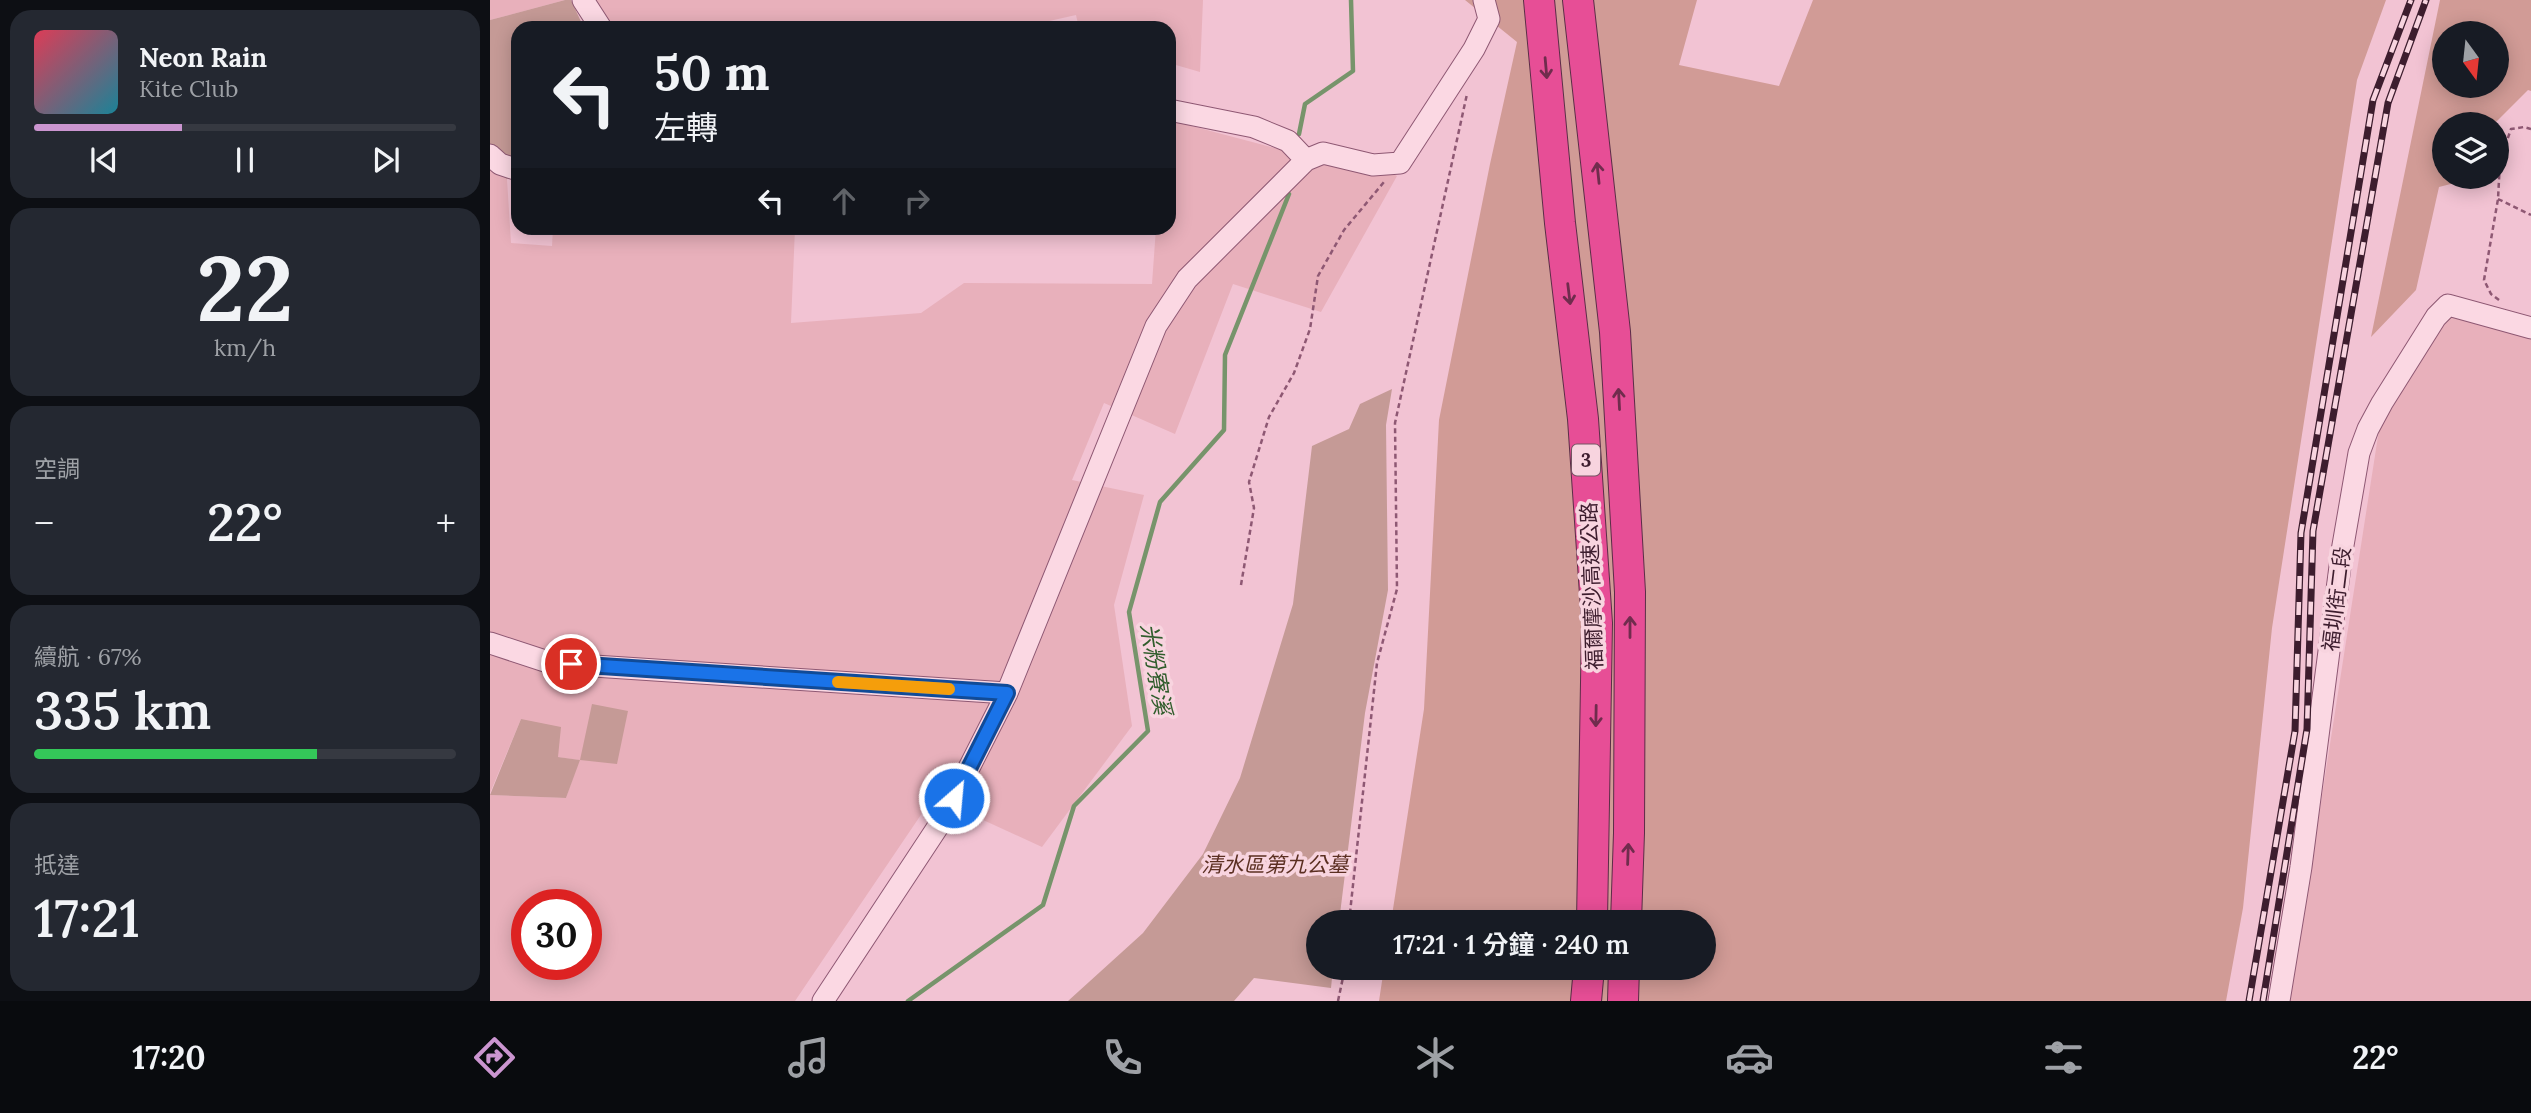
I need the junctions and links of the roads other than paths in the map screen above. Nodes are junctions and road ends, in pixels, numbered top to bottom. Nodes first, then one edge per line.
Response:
1 (583, 0) edge
2 (1484, 0) edge
3 (1539, 0) edge
4 (1578, 0) edge
5 (596, 21) edge
6 (1176, 111) edge
7 (490, 155) edge
8 (1306, 160) junction
9 (511, 168) edge
10 (2531, 328) edge
11 (490, 643) edge
12 (1007, 693) junction
13 (1592, 910) edge
14 (1626, 910) edge
15 (1588, 980) edge
16 (1624, 980) edge
17 (823, 1001) edge
18 (1586, 1001) edge
19 (1623, 1001) edge
20 (2279, 1001) edge

1 - 5 street
2 - 8 street
3 -> 13 highway, 福爾摩沙高速公路 / 3
14 -> 4 highway, 福爾摩沙高速公路 / 3
6 - 8 street
7 - 9 street
8 - 12 street
10 - 20 street, 福圳街二段
11 - 12 street
12 - 17 street
15 - 18 highway
16 - 19 highway

